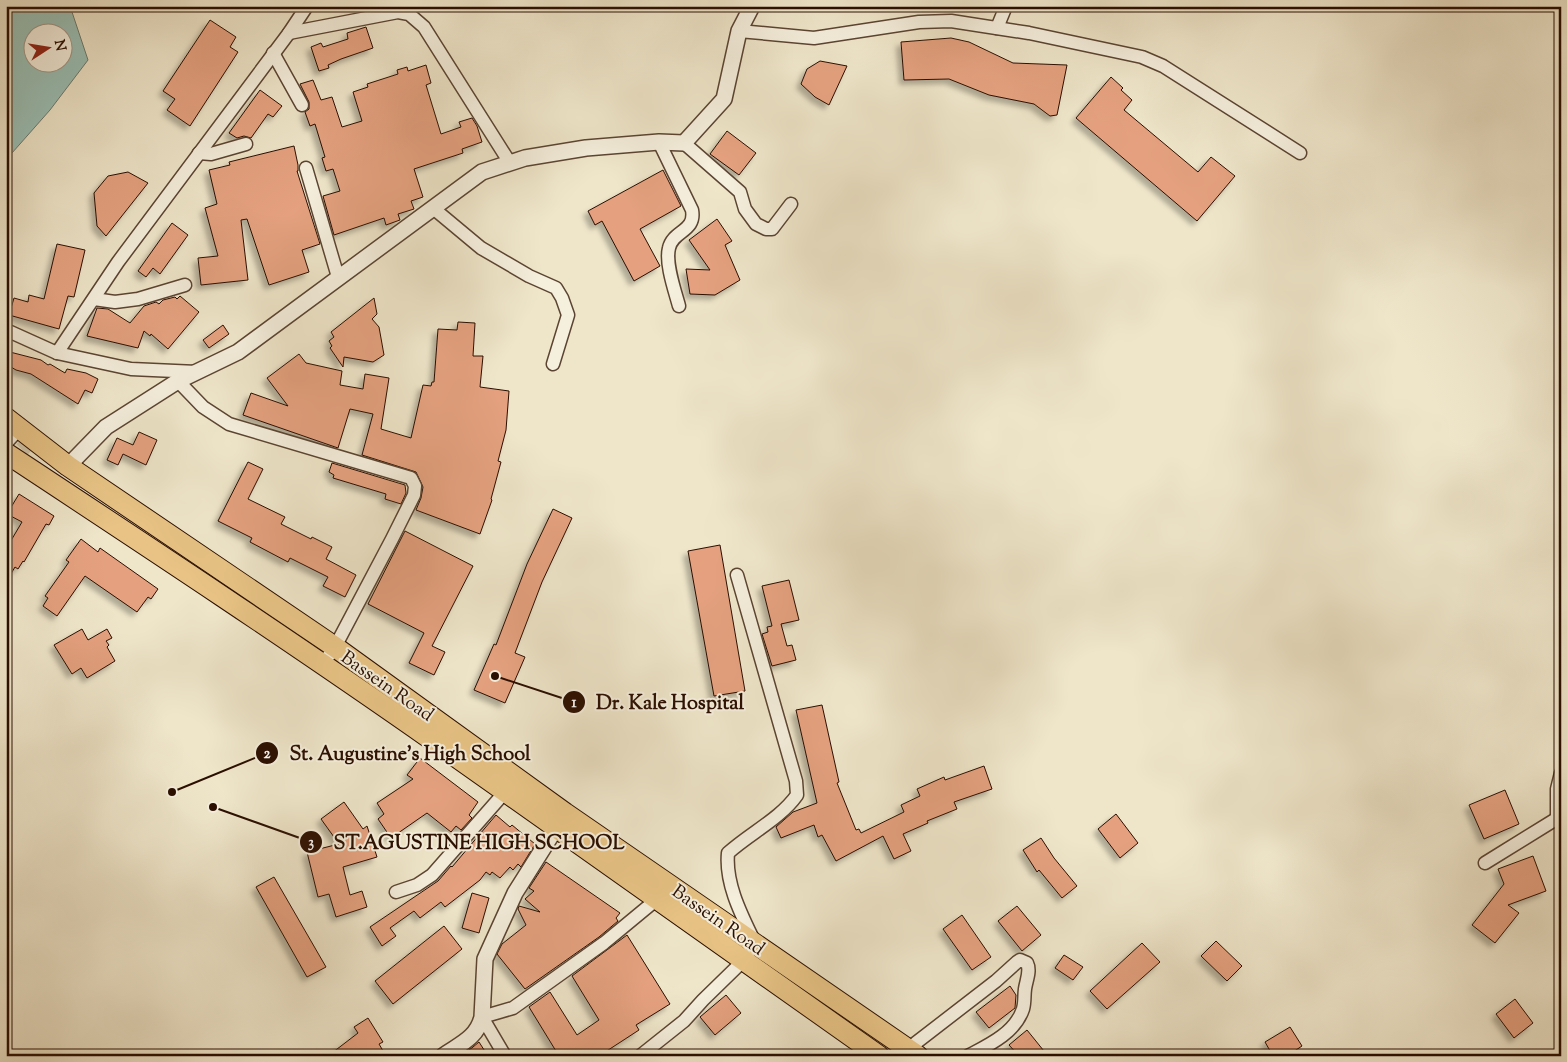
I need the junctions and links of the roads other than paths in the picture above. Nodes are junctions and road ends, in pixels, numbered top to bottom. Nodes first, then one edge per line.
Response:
1 (307, 6) edge
2 (752, 6) edge
3 (1006, 6) edge
4 (400, 9) edge
5 (997, 28) junction
6 (739, 31) junction
7 (289, 33) junction
8 (273, 53) junction
9 (302, 105) dead end
10 (660, 142) junction
11 (684, 143) junction
12 (246, 144) dead end
13 (1300, 152) dead end
14 (199, 153) junction
15 (510, 163) junction
16 (306, 168) dead end
17 (791, 204) dead end
18 (433, 208) junction
19 (338, 277) junction
20 (186, 285) dead end
21 (94, 299) junction
22 (679, 306) dead end
23 (6, 330) edge
24 (58, 353) junction
25 (553, 364) dead end
26 (198, 372) junction
27 (178, 381) junction
28 (11, 429) edge
29 (6, 453) edge
30 (68, 466) junction
31 (737, 575) dead end
32 (335, 647) junction
33 (322, 665) junction
34 (1561, 773) edge
35 (505, 792) junction
36 (1559, 816) edge
37 (561, 821) junction
38 (1485, 864) dead end
39 (396, 892) dead end
40 (656, 900) junction
41 (755, 943) junction
42 (743, 962) junction
43 (482, 1017) junction
44 (909, 1053) edge
45 (443, 1056) edge
46 (505, 1056) edge
47 (640, 1056) edge
48 (879, 1056) edge
49 (968, 1056) edge

1 - 7 street
2 - 6 street
3 - 5 street
4 - 7 street
4 - 15 street
5 - 6 street
5 - 13 street
6 - 11 street
7 - 8 street
8 - 9 street
8 - 14 street
10 - 11 street
10 - 15 street
10 - 22 street
11 - 17 street
12 - 14 street
14 - 21 street
15 - 18 street
16 - 19 street
18 - 19 street
18 - 25 street
19 - 26 street
20 - 21 street
21 - 24 street
23 - 24 street
24 - 26 street
26 - 27 street
27 - 30 street
27 - 32 street
28 - 30 main road, Bassein Road
29 - 33 main road, Bassein Road
30 - 32 main road, Bassein Road
31 - 41 street
32 - 33 street
32 - 37 main road, Bassein Road
33 - 35 main road, Bassein Road
34 - 36 street
35 - 37 main road, Bassein Road
35 - 39 street
36 - 38 street
37 - 40 main road, Bassein Road
37 - 41 main road, Bassein Road
37 - 43 street
40 - 42 main road, Bassein Road
40 - 43 street
41 - 42 street
41 - 44 main road, Bassein Road
42 - 47 street
42 - 48 main road, Bassein Road
43 - 45 street
43 - 46 street
44 - 49 street

